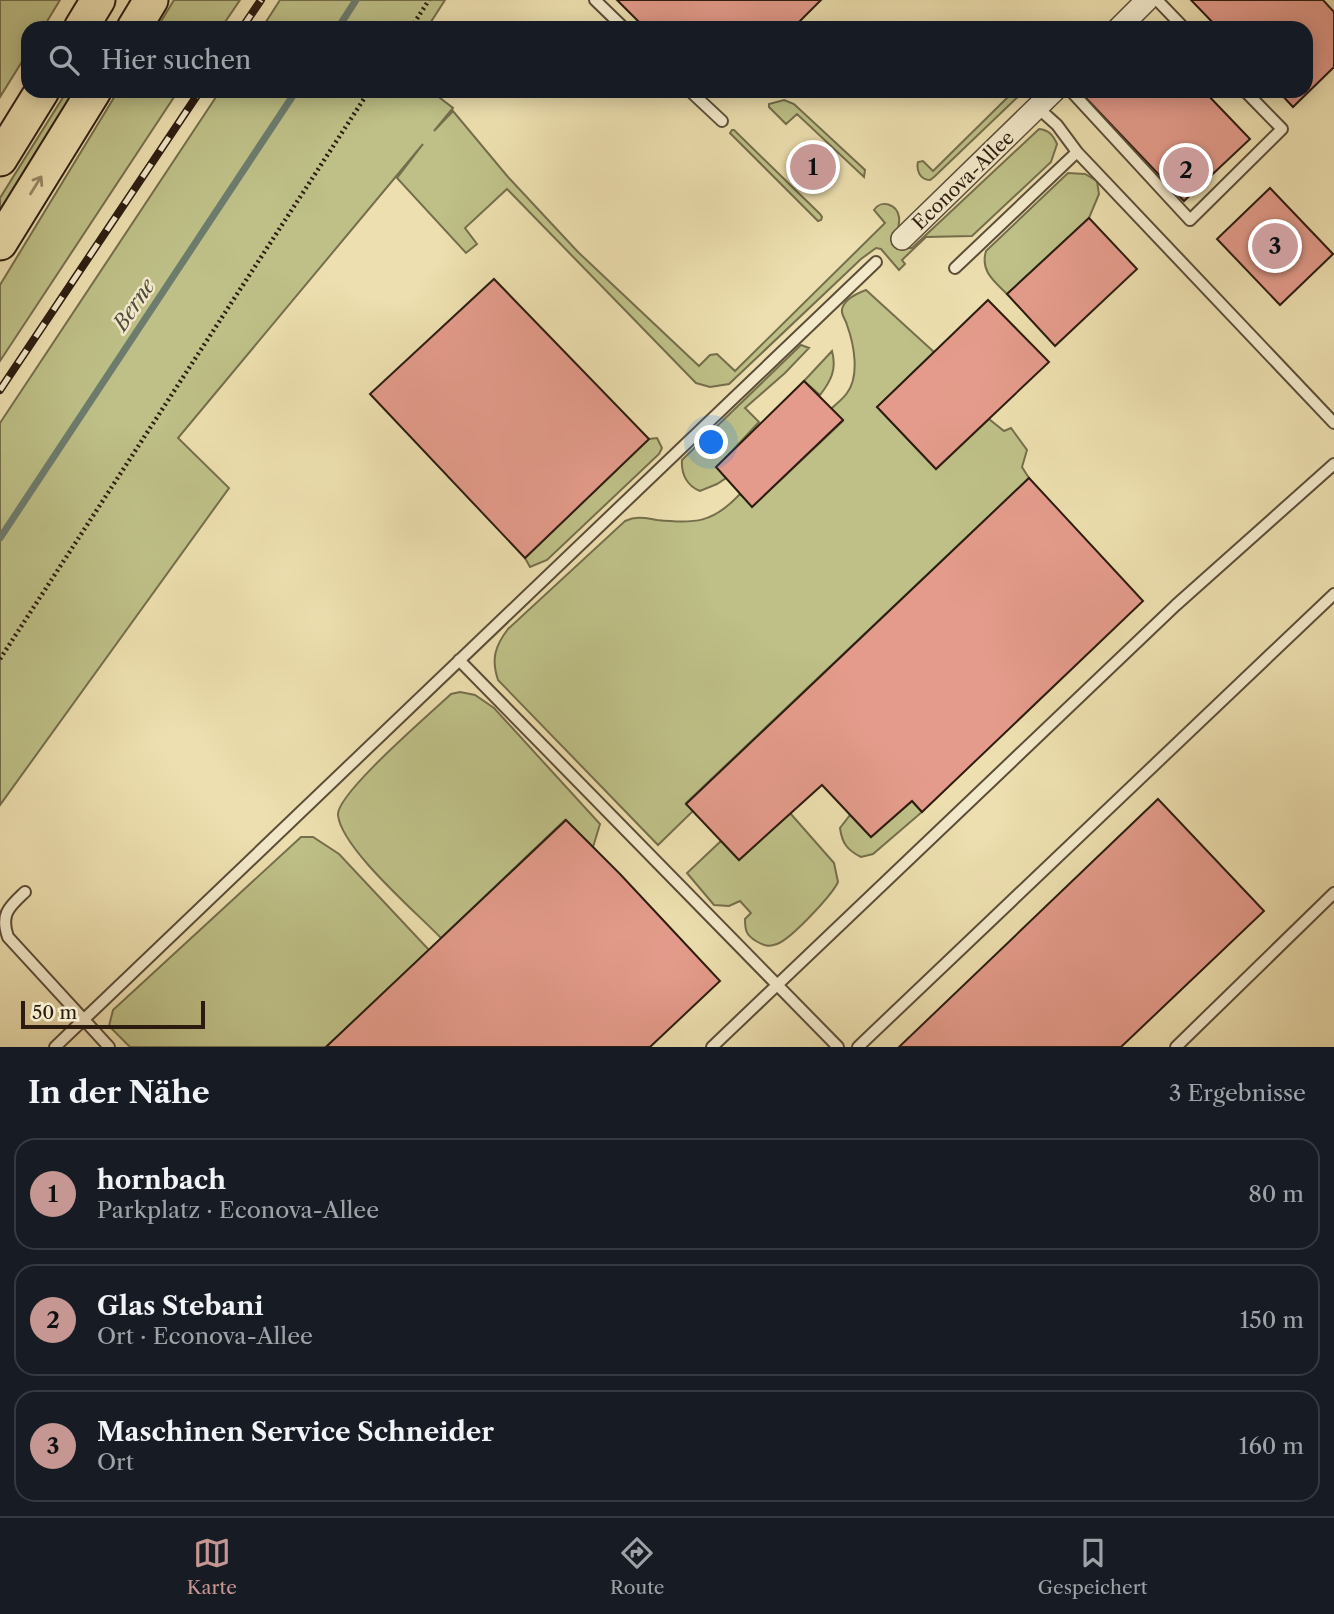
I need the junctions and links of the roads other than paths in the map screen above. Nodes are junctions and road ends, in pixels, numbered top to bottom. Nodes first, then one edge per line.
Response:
1 (99, 0) edge
2 (151, 0) edge
3 (595, 0) edge
4 (1147, 0) edge
5 (1157, 0) edge
6 (86, 21) edge
7 (138, 21) edge
8 (617, 21) edge
9 (1126, 21) edge
10 (1177, 21) edge
11 (38, 98) edge
12 (90, 98) edge
13 (697, 98) edge
14 (1047, 98) edge
15 (1077, 98) edge
16 (1252, 98) edge
17 (1037, 107) junction
18 (722, 121) dead end
19 (1077, 152) junction
20 (0, 159) edge
21 (902, 239) dead end
22 (0, 243) edge
23 (876, 262) dead end
24 (955, 268) dead end
25 (1334, 423) edge
26 (1334, 464) edge
27 (1334, 594) edge
28 (459, 660) junction
29 (25, 892) dead end
30 (1334, 893) edge
31 (777, 985) junction
32 (83, 1020) junction
33 (55, 1047) edge
34 (109, 1047) edge
35 (712, 1047) edge
36 (838, 1047) edge
37 (858, 1047) edge
38 (1176, 1047) edge

1 - 6 main road
2 - 7 main road
3 - 8 lane
4 - 9 street
5 - 10 lane
11 - 20 main road
22 -> 12 main road
13 - 18 lane
14 - 17 street, Econova-Allee
15 - 16 lane
17 - 19 lane
17 - 21 street, Econova-Allee
19 - 24 lane
19 - 25 lane
23 - 28 lane
26 - 31 lane
27 - 37 lane
28 - 31 lane
28 - 32 lane
29 - 32 lane
30 - 38 lane
31 - 35 lane
31 - 36 lane
32 - 33 lane
32 - 34 lane

